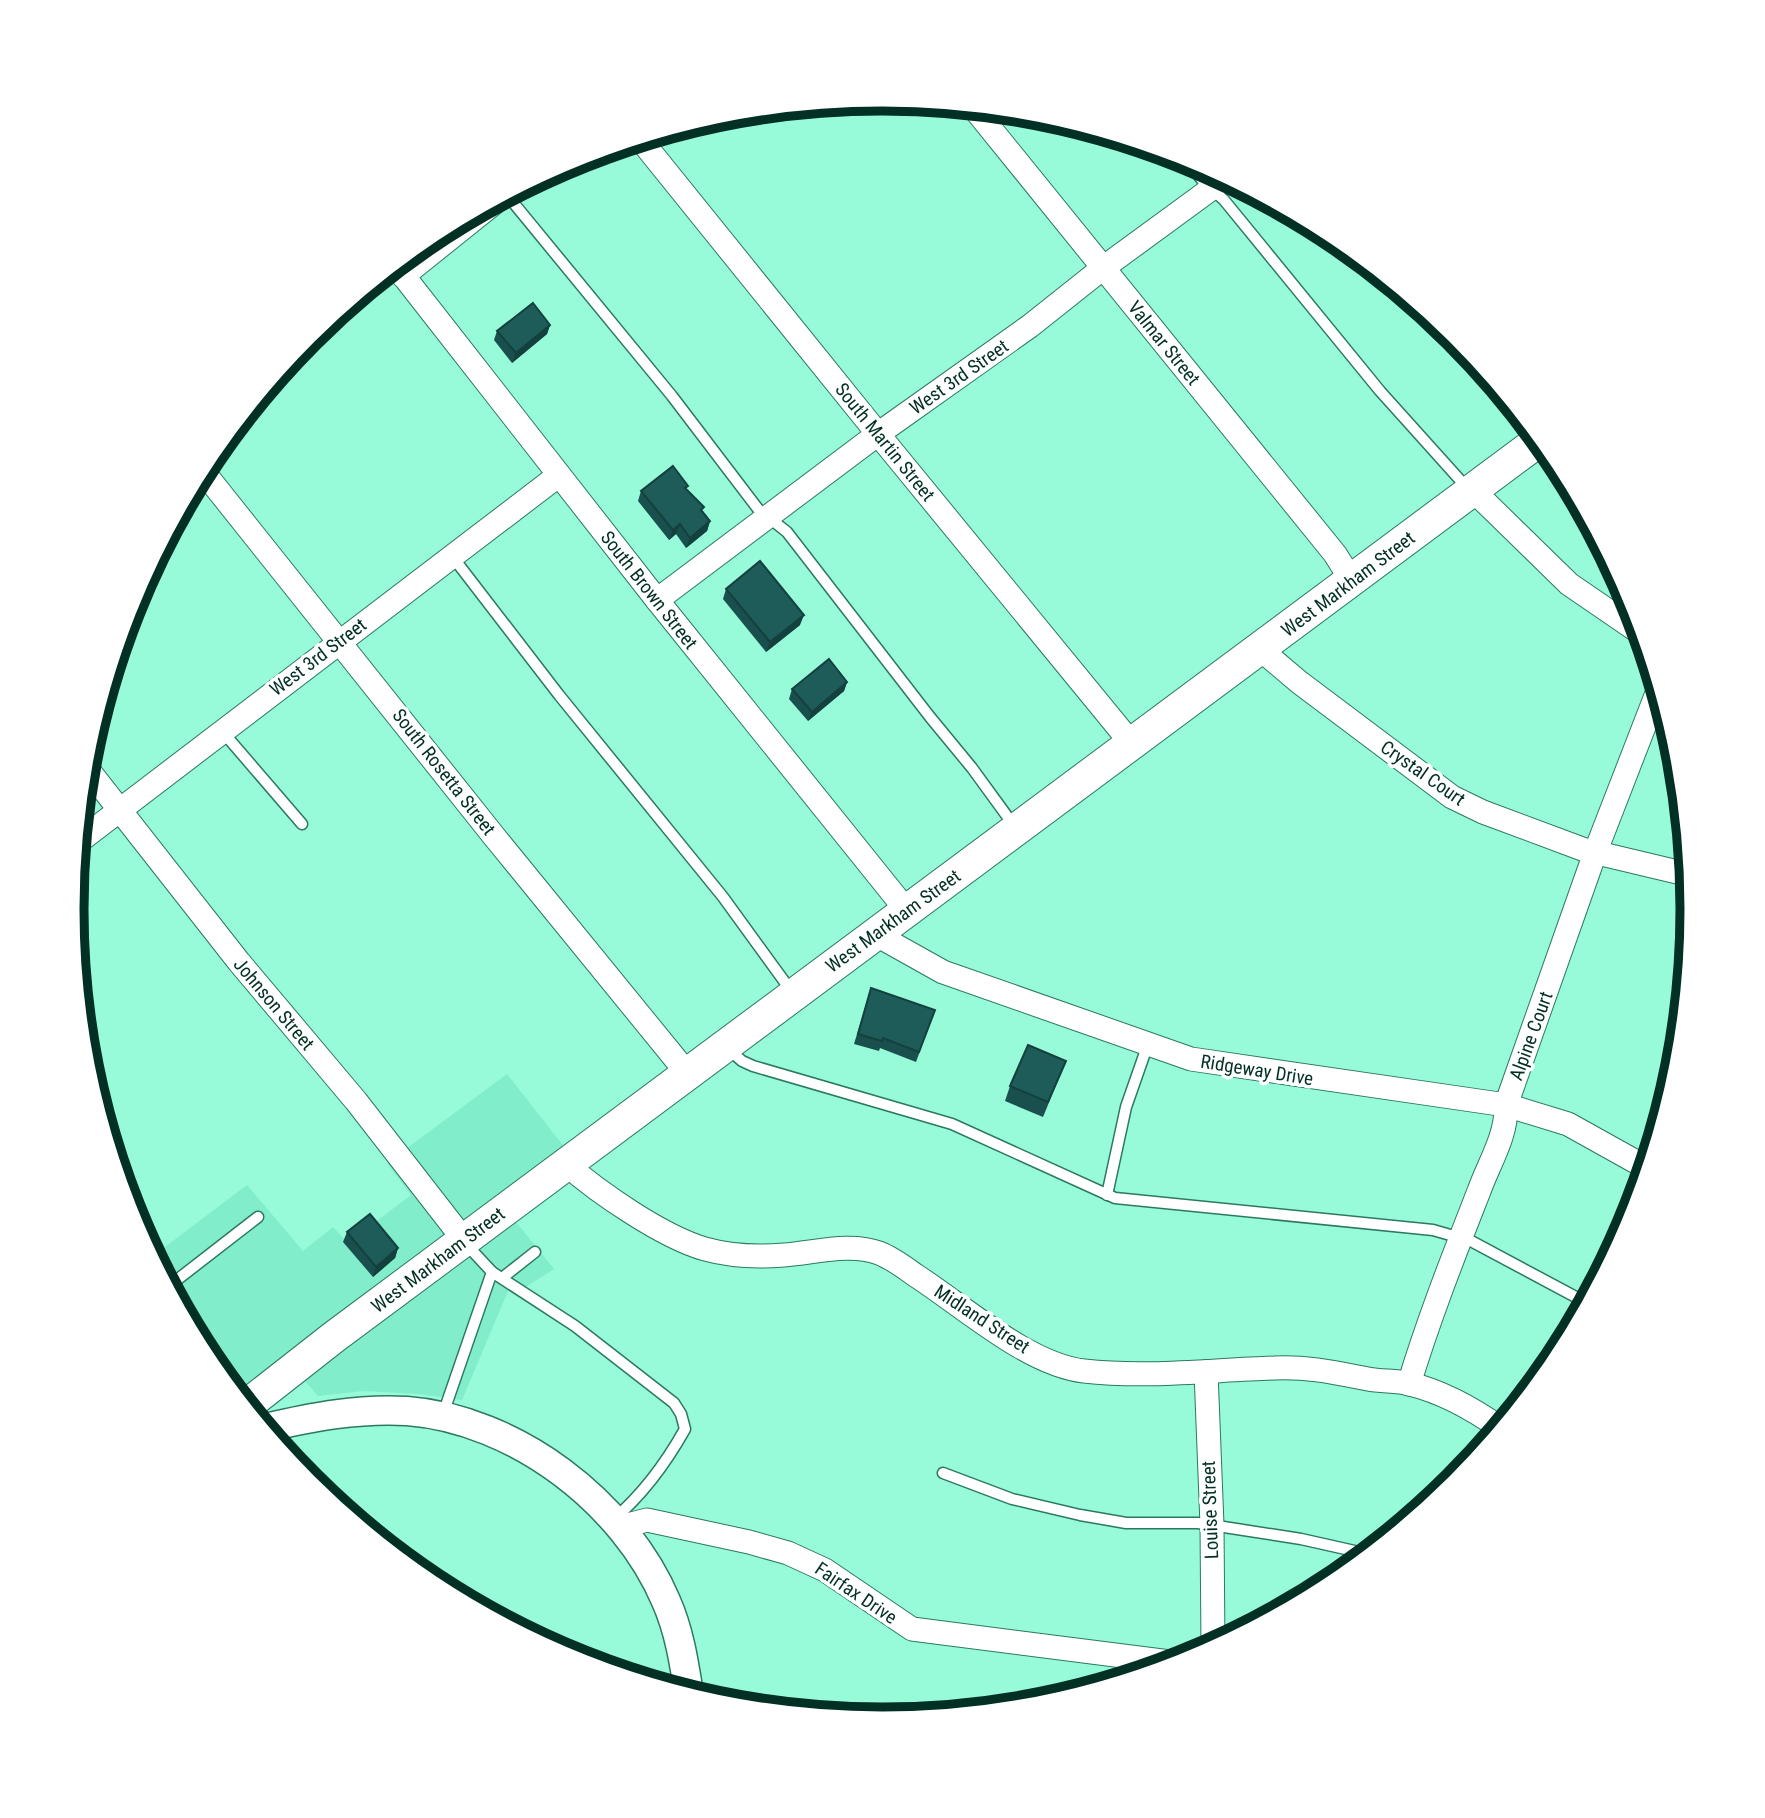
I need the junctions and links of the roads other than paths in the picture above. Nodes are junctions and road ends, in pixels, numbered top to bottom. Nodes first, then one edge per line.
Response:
1 (981, 116) edge
2 (646, 147) edge
3 (1217, 184) edge
4 (1219, 185) edge
5 (512, 202) edge
6 (1103, 268) junction
7 (400, 273) edge
8 (877, 434) junction
9 (1532, 446) edge
10 (559, 475) junction
11 (210, 480) edge
12 (1470, 492) junction
13 (769, 516) junction
14 (452, 556) junction
15 (1352, 581) junction
16 (657, 600) junction
17 (1628, 625) edge
18 (339, 641) junction
19 (1260, 649) junction
20 (1654, 701) edge
21 (222, 731) junction
22 (1132, 744) junction
23 (95, 777) edge
24 (121, 809) junction
25 (302, 824) dead end
26 (1017, 830) junction
27 (88, 834) edge
28 (1595, 853) junction
29 (1680, 872) edge
30 (907, 911) junction
31 (875, 934) junction
32 (793, 995) junction
33 (1148, 1044) junction
34 (724, 1046) junction
35 (687, 1073) junction
36 (1506, 1105) junction
37 (566, 1164) junction
38 (1640, 1164) edge
39 (1107, 1195) junction
40 (258, 1217) dead end
41 (1461, 1238) junction
42 (464, 1240) junction
43 (534, 1252) dead end
44 (497, 1275) junction
45 (176, 1281) edge
46 (1579, 1299) edge
47 (1206, 1372) junction
48 (1409, 1384) junction
49 (253, 1400) edge
50 (442, 1418) junction
51 (1493, 1423) edge
52 (275, 1426) edge
53 (943, 1473) dead end
54 (617, 1524) junction
55 (1212, 1525) junction
56 (1356, 1551) edge
57 (1213, 1636) edge
58 (1155, 1659) edge
59 (687, 1683) edge

1 - 6 street, Valmar Street
2 - 8 street, South Martin Street
3 - 6 street, West 3rd Street
4 - 12 lane
5 - 13 lane
6 - 8 street, West 3rd Street
6 - 15 street, Valmar Street
7 - 10 street, South Brown Street
8 - 13 street, West 3rd Street
8 - 22 street, South Martin Street
9 - 12 main road, West Markham Street
10 - 14 street, West 3rd Street
10 - 16 street, South Brown Street
11 - 18 street, South Rosetta Street
12 - 15 main road, West Markham Street
12 - 17 street
13 - 16 street, West 3rd Street
13 - 26 lane
14 - 18 street, West 3rd Street
14 - 32 lane
15 - 19 main road, West Markham Street
16 - 30 street, South Brown Street
18 - 21 street, West 3rd Street
18 - 35 street, South Rosetta Street
19 - 22 main road, West Markham Street
19 - 28 street, Crystal Court
20 - 28 street, Alpine Court
21 - 24 street, West 3rd Street
21 - 25 lane
22 - 26 main road, West Markham Street
23 - 24 street, Johnson Street
24 - 27 street, West 3rd Street
24 - 42 street, Johnson Street
26 - 30 main road, West Markham Street
28 - 29 street, Crystal Court
28 - 36 street, Alpine Court
30 - 31 main road, West Markham Street
31 - 32 main road, West Markham Street
31 - 33 street, Ridgeway Drive
32 - 34 main road, West Markham Street
33 - 36 street, Ridgeway Drive
33 - 39 lane
34 - 35 main road, West Markham Street
34 - 39 lane
35 - 37 main road, West Markham Street
36 - 38 street, Ridgeway Drive
36 - 41 street, Alpine Court
37 - 42 main road, West Markham Street
37 - 47 street, Midland Street
39 - 41 lane
40 - 45 lane
41 - 46 lane
41 - 48 street, Alpine Court
42 - 44 lane
42 - 49 main road, West Markham Street
43 - 44 lane
44 - 50 lane
44 - 54 lane
47 - 48 street, Midland Street
47 - 55 street, Louise Street
48 - 51 street, Midland Street
50 - 52 street
50 - 54 street
53 - 55 lane
54 - 58 street, Fairfax Drive
54 - 59 street
55 - 56 lane
55 - 57 street, Louise Street

